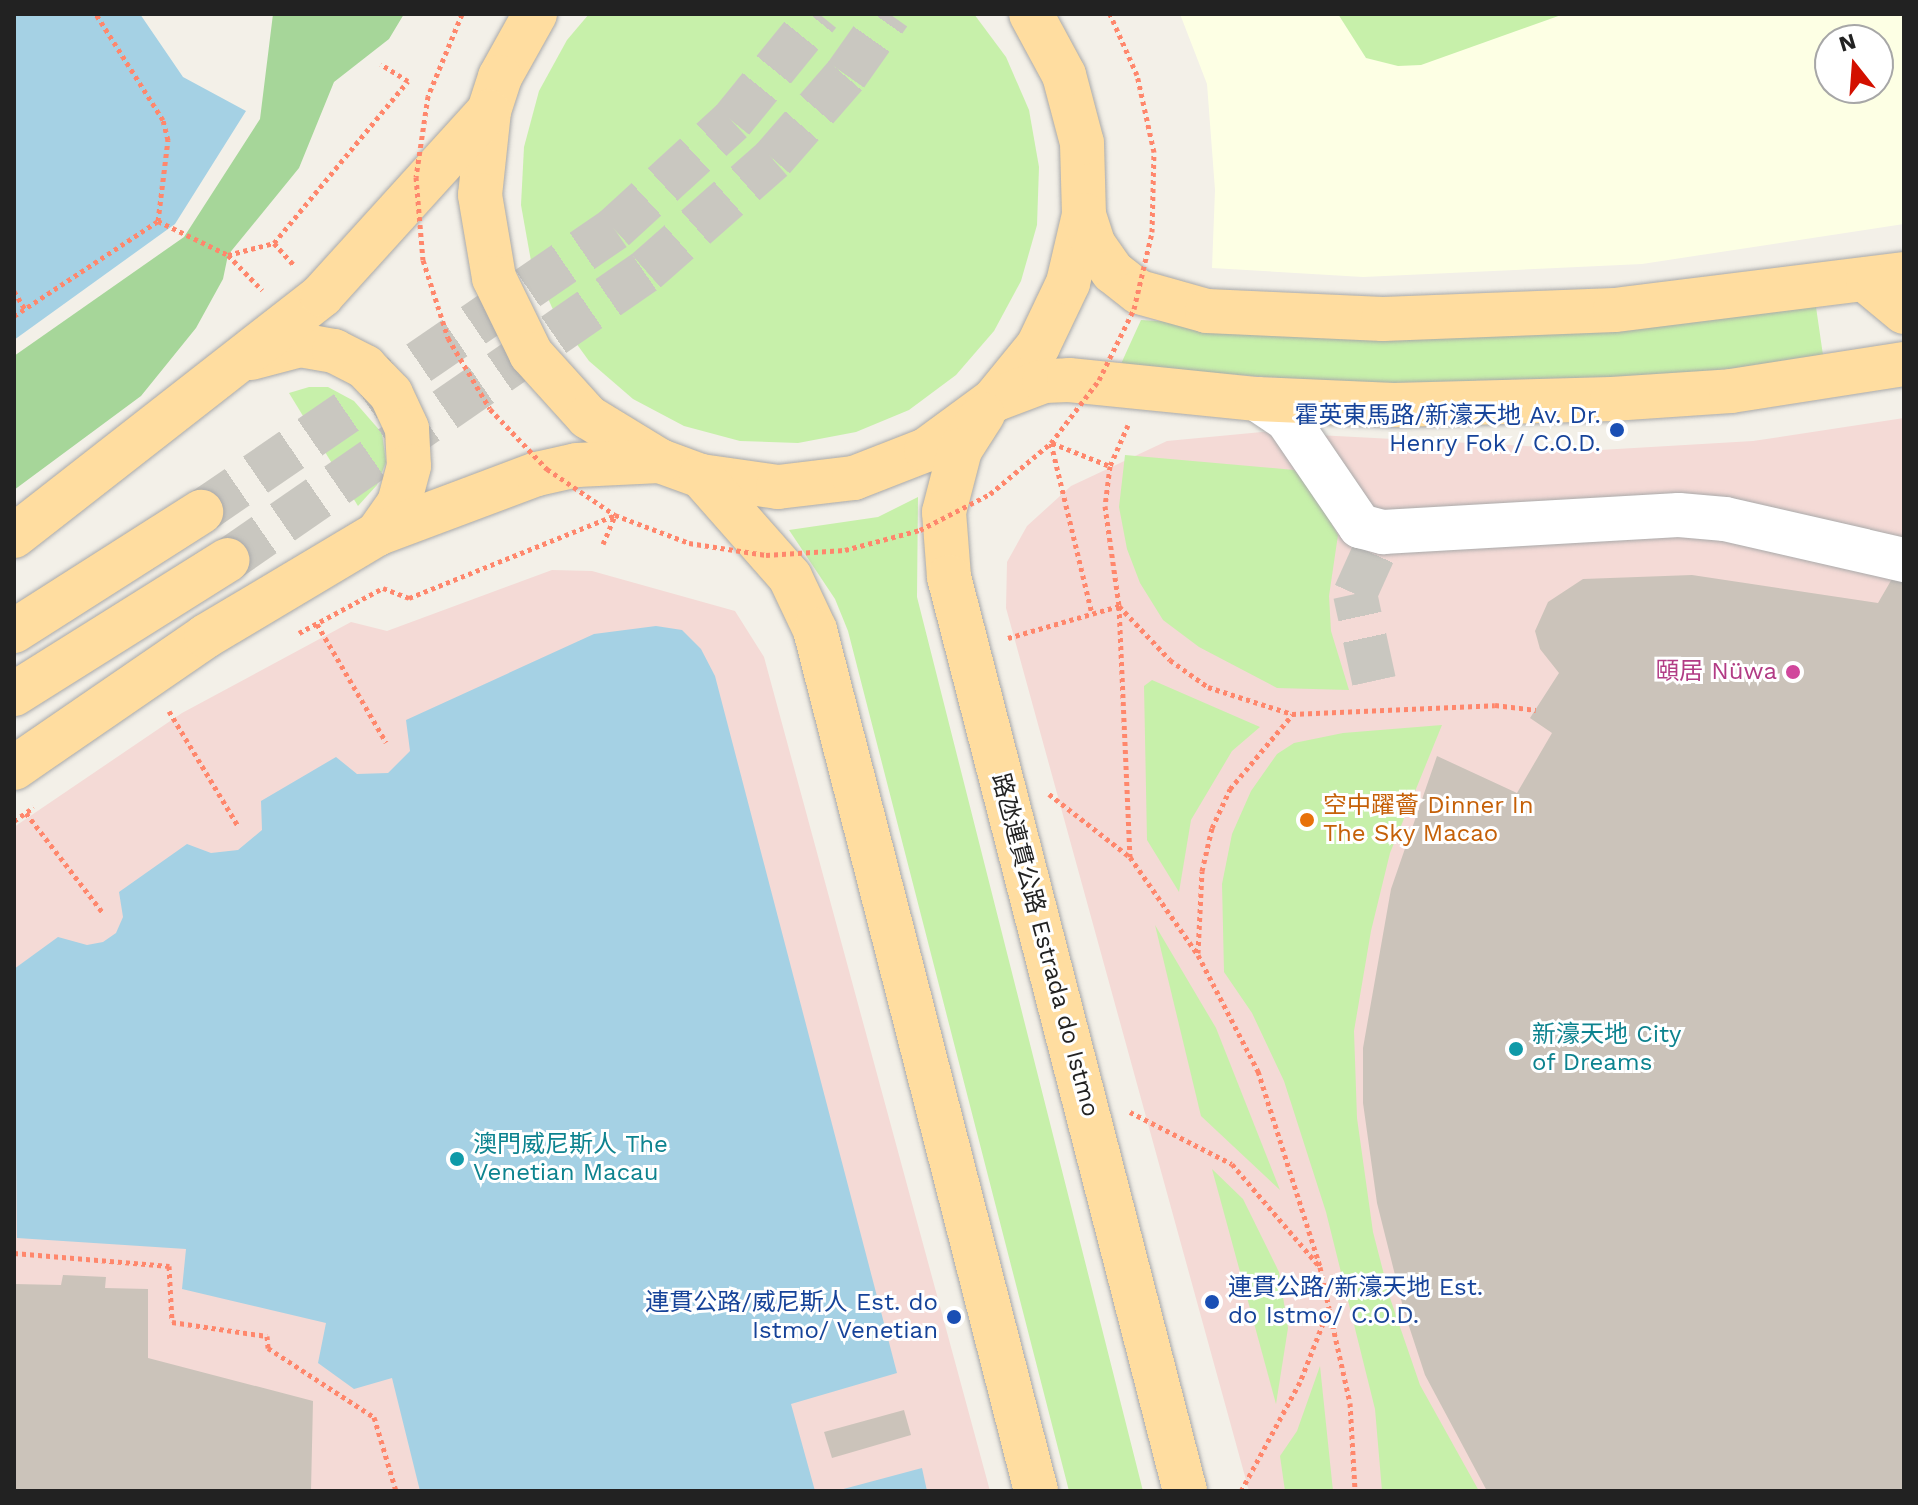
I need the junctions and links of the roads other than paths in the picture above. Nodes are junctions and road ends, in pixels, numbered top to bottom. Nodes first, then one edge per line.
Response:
1 (535, 14) edge
2 (1031, 14) edge
3 (489, 111) junction
4 (1084, 215) junction
5 (1886, 278) edge
6 (1904, 312) edge
7 (1904, 364) edge
8 (234, 366) junction
9 (1257, 399) junction
10 (992, 403) junction
11 (660, 461) junction
12 (701, 476) junction
13 (201, 512) tunnel mouth
14 (377, 534) junction
15 (14, 536) edge
16 (228, 560) tunnel mouth
17 (1904, 560) edge
18 (14, 631) edge
19 (14, 694) edge
20 (14, 768) edge
21 (1036, 1491) edge
22 (1185, 1491) edge

1 - 3 main road
2 - 4 main road
3 - 8 main road
3 - 11 main road
4 - 5 main road
4 - 10 main road
5 - 6 main road
7 - 9 main road
8 - 14 main road
8 - 15 main road
9 - 10 main road
9 - 17 lane
10 - 12 main road
10 - 22 main road, 路氹連貫公路 Estrada do Istmo
11 - 12 main road
11 - 14 main road
12 - 21 main road
13 - 18 main road
14 - 20 main road
16 - 19 main road

